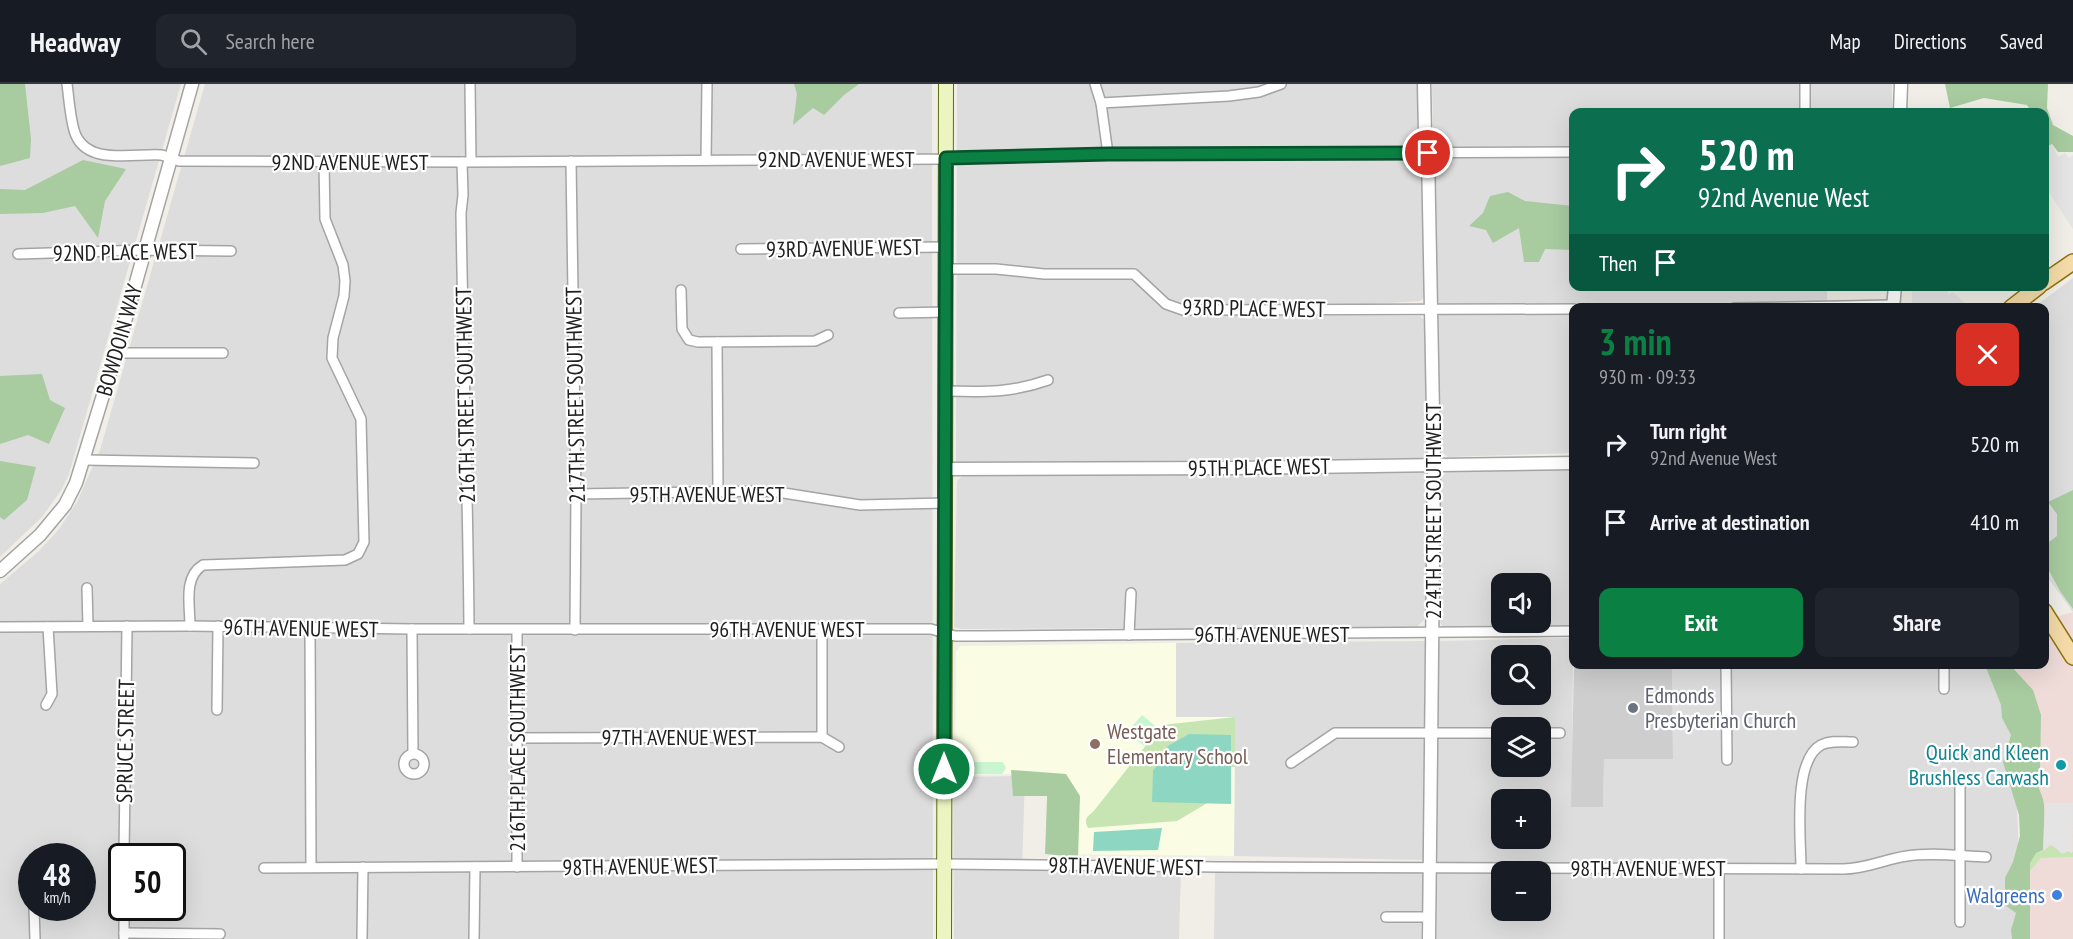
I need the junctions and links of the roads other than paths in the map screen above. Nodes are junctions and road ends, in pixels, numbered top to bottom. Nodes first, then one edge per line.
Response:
1 (67, 84) edge
2 (192, 84) edge
3 (470, 84) edge
4 (707, 84) edge
5 (946, 84) edge
6 (1095, 84) edge
7 (1281, 84) edge
8 (1424, 84) edge
9 (1805, 84) edge
10 (1901, 84) edge
11 (1101, 103) junction
12 (1805, 108) edge
13 (1900, 108) edge
14 (1569, 152) edge
15 (1428, 153) junction
16 (1108, 154) junction
17 (171, 158) junction
18 (946, 158) junction
19 (706, 160) junction
20 (467, 161) junction
21 (572, 161) junction
22 (324, 162) junction
23 (946, 247) junction
24 (741, 249) dead end
25 (145, 250) junction
26 (231, 251) dead end
27 (18, 254) dead end
28 (2073, 262) edge
29 (946, 269) junction
30 (2049, 279) edge
31 (681, 290) dead end
32 (2033, 291) edge
33 (2017, 303) edge
34 (1569, 309) edge
35 (1432, 310) junction
36 (946, 312) junction
37 (899, 313) dead end
38 (828, 335) dead end
39 (717, 342) junction
40 (223, 352) dead end
41 (116, 353) junction
42 (1048, 380) dead end
43 (945, 391) junction
44 (84, 460) junction
45 (255, 463) dead end
46 (1569, 463) edge
47 (1434, 465) junction
48 (945, 469) junction
49 (717, 491) junction
50 (576, 494) junction
51 (945, 503) junction
52 (0, 571) edge
53 (87, 588) dead end
54 (1131, 593) dead end
55 (2049, 619) edge
56 (88, 626) junction
57 (127, 626) junction
58 (190, 626) junction
59 (218, 626) junction
60 (0, 627) edge
61 (48, 627) junction
62 (310, 628) junction
63 (412, 629) junction
64 (469, 629) junction
65 (822, 629) junction
66 (517, 630) junction
67 (575, 630) junction
68 (1569, 631) edge
69 (1433, 632) junction
70 (945, 633) junction
71 (1129, 635) junction
72 (2073, 657) edge
73 (1726, 669) edge
74 (1944, 669) edge
75 (1944, 689) dead end
76 (46, 705) dead end
77 (217, 710) dead end
78 (1431, 733) junction
79 (1491, 733) edge
80 (1551, 733) edge
81 (1560, 733) dead end
82 (822, 737) junction
83 (517, 738) junction
84 (1853, 742) dead end
85 (839, 747) dead end
86 (413, 753) dead end
87 (1727, 760) dead end
88 (1291, 763) dead end
89 (1960, 785) dead end
90 (124, 843) edge
91 (1959, 856) junction
92 (1986, 857) dead end
93 (944, 864) junction
94 (310, 867) junction
95 (363, 867) junction
96 (475, 867) junction
97 (517, 867) junction
98 (1430, 867) junction
99 (264, 868) dead end
100 (1719, 868) junction
101 (1801, 869) junction
102 (1386, 917) dead end
103 (1429, 917) junction
104 (34, 921) edge
105 (1960, 922) dead end
106 (220, 934) dead end
107 (124, 936) edge
108 (362, 938) edge
109 (34, 939) edge
110 (474, 939) edge
111 (945, 939) edge
112 (1429, 939) edge
113 (1719, 939) edge

1 - 17 street, 92ND AVENUE WEST
2 - 17 street, BOWDOIN WAY
3 - 20 street, 216TH STREET SOUTHWEST
4 - 19 street
5 - 18 main road
6 - 11 street
7 - 11 street
8 - 15 street, 224TH STREET SOUTHWEST
9 - 12 street
10 - 13 street
11 - 16 street
14 - 15 street, 92ND AVENUE WEST
15 - 16 street, 92ND AVENUE WEST
15 - 35 street, 224TH STREET SOUTHWEST
16 - 18 street, 92ND AVENUE WEST
17 - 22 street, 92ND AVENUE WEST
17 - 25 street, BOWDOIN WAY
18 - 19 street, 92ND AVENUE WEST
18 - 23 main road
19 - 21 street, 92ND AVENUE WEST
20 - 21 street, 92ND AVENUE WEST
20 - 22 street, 92ND AVENUE WEST
20 - 64 street, 216TH STREET SOUTHWEST
21 - 50 street, 217TH STREET SOUTHWEST
22 - 58 street
23 - 24 street, 93RD AVENUE WEST
23 - 29 main road
25 - 26 street, 92ND PLACE WEST
25 - 27 street, 92ND PLACE WEST
25 - 41 street, BOWDOIN WAY
28 - 30 main road
29 - 35 street, 93RD PLACE WEST
29 - 36 main road
31 - 39 street
32 - 33 main road
34 - 35 street, 93RD PLACE WEST
35 - 47 street, 224TH STREET SOUTHWEST
36 - 37 street
36 - 43 main road
38 - 39 street
39 - 49 street
40 - 41 street
41 - 44 street, BOWDOIN WAY
42 - 43 street
43 - 48 main road
44 - 45 street
44 - 52 street, BOWDOIN WAY
46 - 47 street, 95TH PLACE WEST
47 - 48 street, 95TH PLACE WEST
47 - 69 street, 224TH STREET SOUTHWEST
48 - 51 main road
49 - 50 street, 95TH AVENUE WEST
49 - 51 street, 95TH AVENUE WEST
50 - 67 street, 217TH STREET SOUTHWEST
51 - 70 main road
53 - 56 street
54 - 71 street
55 - 72 main road
56 - 57 street, 96TH AVENUE WEST
56 - 61 street, 96TH AVENUE WEST
57 - 58 street, 96TH AVENUE WEST
57 - 90 street, SPRUCE STREET
58 - 59 street, 96TH AVENUE WEST
59 - 62 street, 96TH AVENUE WEST
59 - 77 street
60 - 61 street, 96TH AVENUE WEST
61 - 76 street
62 - 63 street, 96TH AVENUE WEST
62 - 94 street
63 - 64 street, 96TH AVENUE WEST
63 - 86 street
64 - 66 street, 96TH AVENUE WEST
65 - 67 street, 96TH AVENUE WEST
65 - 70 street, 96TH AVENUE WEST
65 - 82 street
66 - 67 street, 96TH AVENUE WEST
66 - 83 street, 216TH PLACE SOUTHWEST
68 - 69 street, 96TH AVENUE WEST
69 - 71 street, 96TH AVENUE WEST
69 - 78 street, 224TH STREET SOUTHWEST
70 - 71 street, 96TH AVENUE WEST
70 - 93 main road
73 - 87 street
74 - 75 street
78 - 79 street
78 - 88 street
78 - 98 street, 224TH STREET SOUTHWEST
80 - 81 street
82 - 83 street, 97TH AVENUE WEST
82 - 85 street
83 - 97 street, 216TH PLACE SOUTHWEST
84 - 101 street
89 - 91 street
91 - 92 street, 98TH AVENUE WEST
91 - 101 street, 98TH AVENUE WEST
91 - 105 street
93 - 97 street, 98TH AVENUE WEST
93 - 98 street, 98TH AVENUE WEST
93 - 111 main road
94 - 95 street, 98TH AVENUE WEST
94 - 99 street, 98TH AVENUE WEST
95 - 96 street, 98TH AVENUE WEST
95 - 108 street
96 - 97 street, 98TH AVENUE WEST
96 - 110 street
98 - 100 street, 98TH AVENUE WEST
98 - 103 street, 224TH STREET SOUTHWEST
100 - 101 street, 98TH AVENUE WEST
100 - 113 street
102 - 103 street
103 - 112 street, 224TH STREET SOUTHWEST
104 - 109 street
106 - 107 street

